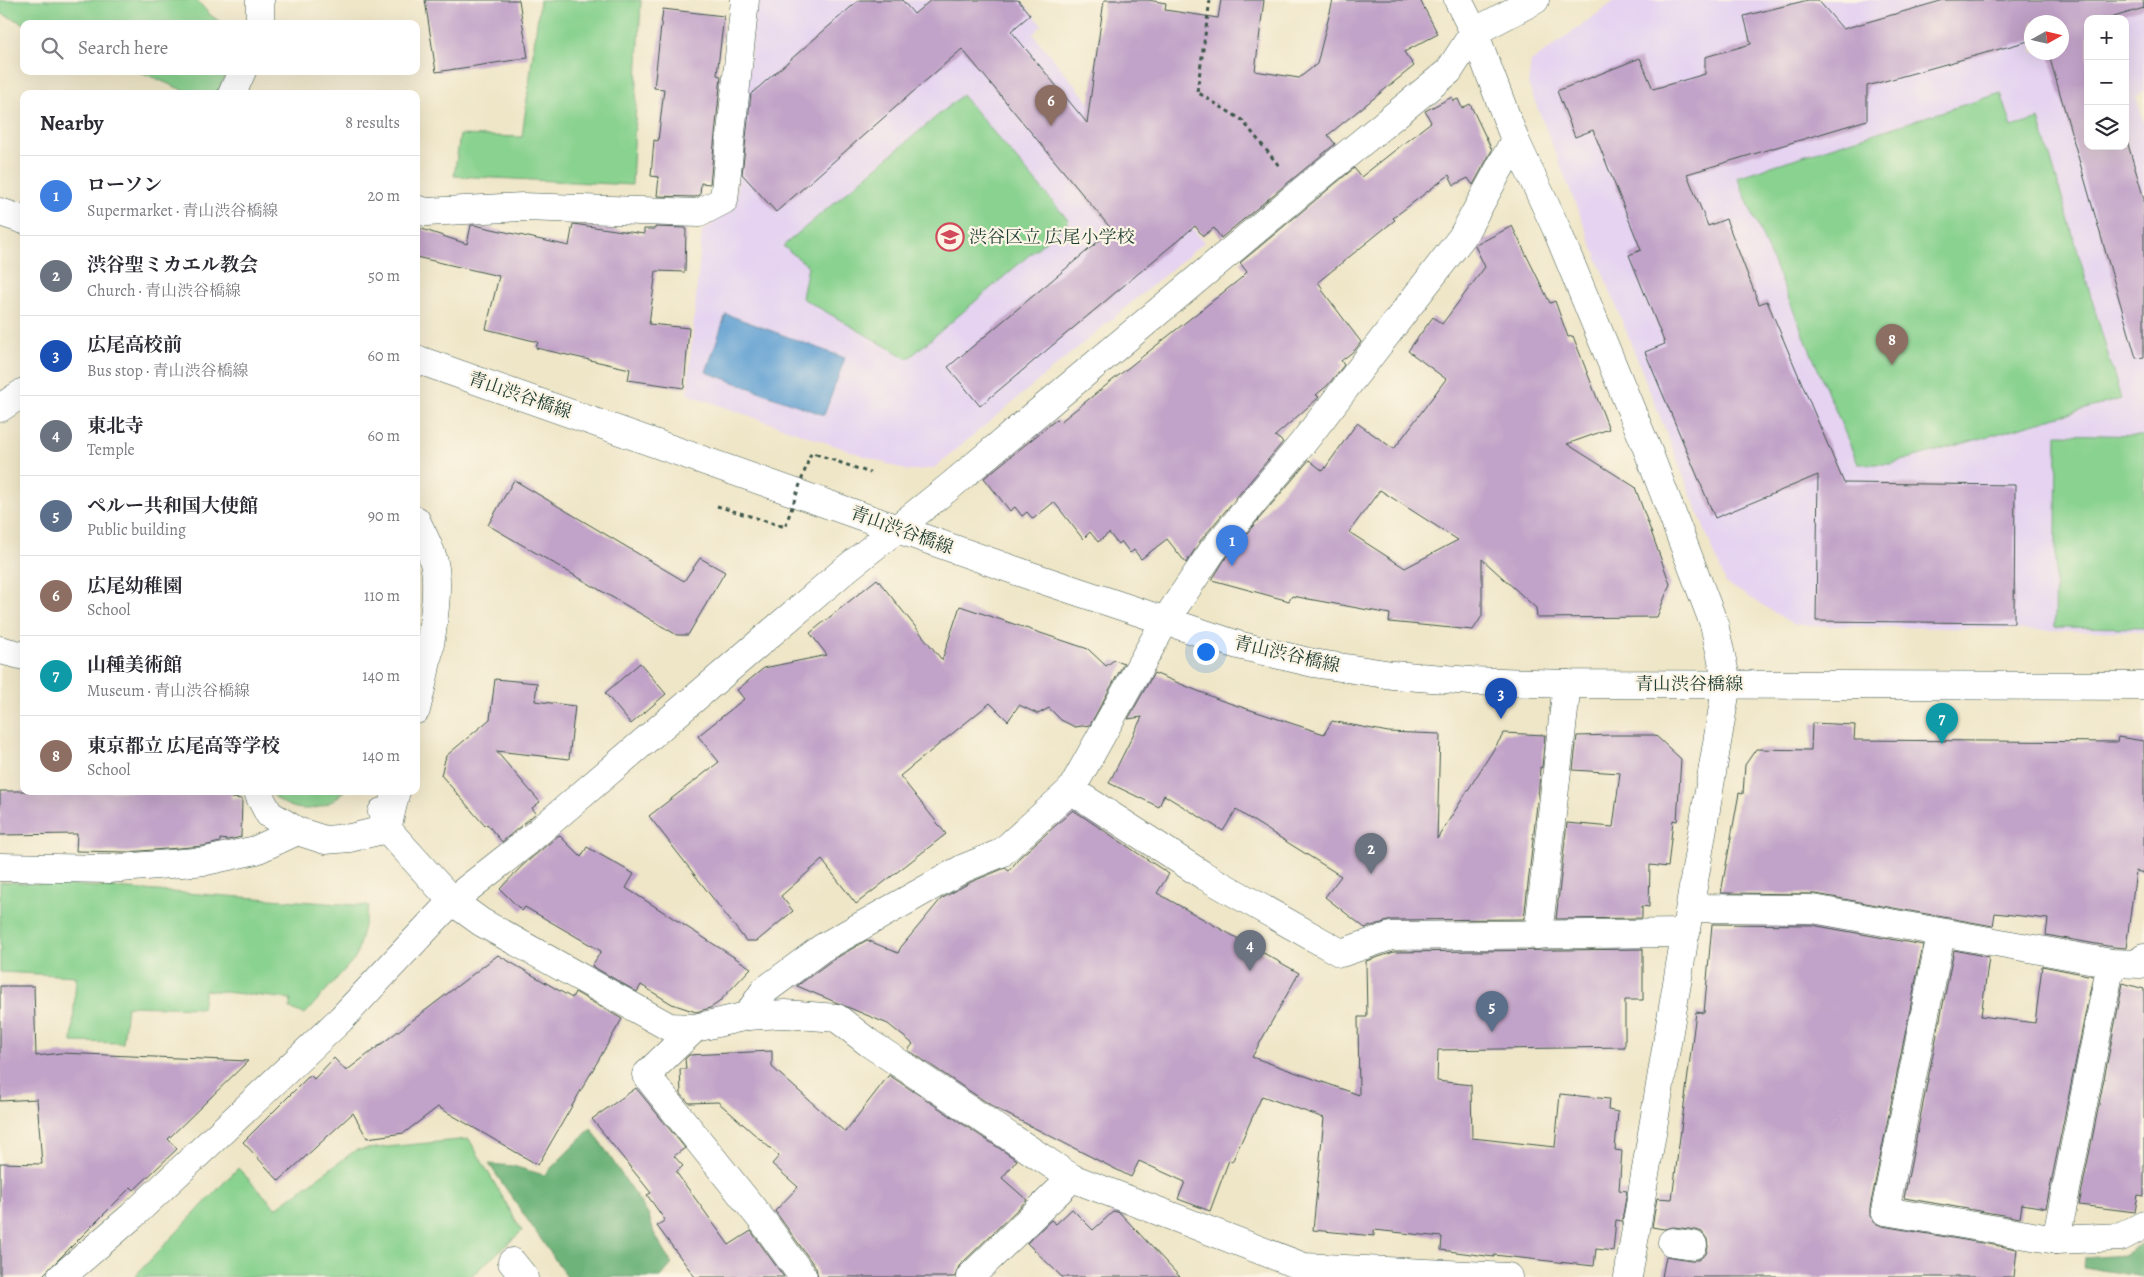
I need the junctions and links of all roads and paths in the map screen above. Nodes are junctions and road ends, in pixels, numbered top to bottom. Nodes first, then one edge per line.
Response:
1 (260, 0) edge
2 (745, 0) edge
3 (1210, 0) edge
4 (1458, 0) edge
5 (1535, 0) edge
6 (260, 20) edge
7 (1474, 32) junction
8 (240, 75) edge
9 (234, 90) edge
10 (1515, 140) junction
11 (1301, 192) junction
12 (420, 210) edge
13 (0, 212) edge
14 (20, 219) edge
15 (420, 360) edge
16 (20, 395) edge
17 (0, 408) edge
18 (870, 473) dead end
19 (717, 506) dead end
20 (898, 528) junction
21 (420, 530) edge
22 (1165, 621) junction
23 (0, 650) edge
24 (20, 655) edge
25 (1567, 684) junction
26 (1727, 684) junction
27 (2144, 686) edge
28 (420, 693) edge
29 (1071, 790) junction
30 (259, 795) dead end
31 (377, 795) edge
32 (395, 795) edge
33 (387, 828) junction
34 (297, 831) junction
35 (0, 866) edge
36 (452, 901) junction
37 (1689, 920) junction
38 (1941, 934) junction
39 (1538, 936) junction
40 (2144, 957) edge
41 (2111, 963) junction
42 (747, 1016) junction
43 (695, 1028) junction
44 (1072, 1178) junction
45 (2144, 1225) edge
46 (2056, 1240) junction
47 (61, 1277) edge
48 (803, 1277) edge
49 (970, 1277) edge
50 (1508, 1277) edge
51 (1628, 1277) edge

1 - 6 street
2 - 12 street
3 - 11 path
4 - 7 street
5 - 7 street
7 - 10 street
7 - 11 street
8 - 9 street
10 - 22 street
10 - 26 street
11 - 20 street
13 - 14 street
15 - 20 street, 青山渋谷橋線
16 - 17 street
18 - 19 path, bridge
20 - 22 street, 青山渋谷橋線
20 - 36 street
21 - 28 street
22 - 25 street, 青山渋谷橋線
22 - 29 street
23 - 24 street
25 - 26 street, 青山渋谷橋線
25 - 39 street
26 - 27 street, 青山渋谷橋線
26 - 37 street
29 - 39 street
29 - 42 street
30 - 34 street
31 - 33 street
32 - 33 street
33 - 34 street
33 - 36 street
34 - 35 street
36 - 43 street
36 - 47 street
37 - 38 street
37 - 39 street
37 - 51 street
38 - 41 street
38 - 46 street
40 - 41 street
41 - 46 street
42 - 43 street
42 - 44 street
43 - 48 street
44 - 49 street
44 - 50 street
45 - 46 street

